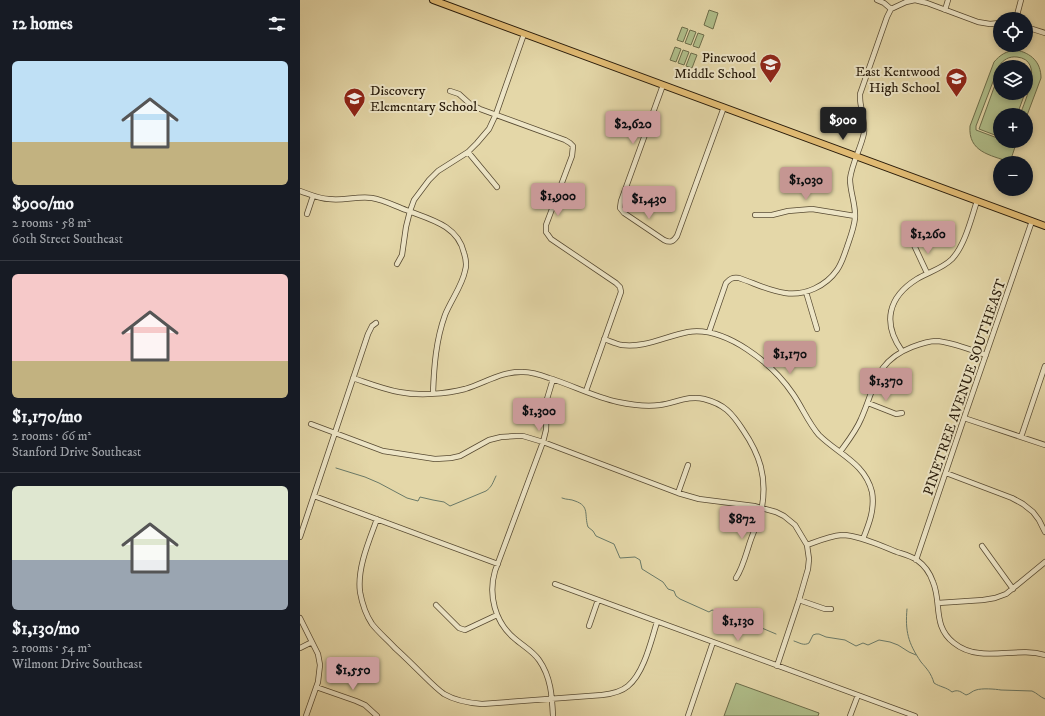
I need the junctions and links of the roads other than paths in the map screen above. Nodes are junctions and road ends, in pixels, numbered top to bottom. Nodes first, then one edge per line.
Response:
1 (433, 0) edge
2 (877, 0) edge
3 (948, 0) edge
4 (1021, 0) edge
5 (891, 9) junction
6 (945, 10) junction
7 (1018, 12) edge
8 (993, 24) edge
9 (1033, 29) edge
10 (1045, 33) edge
11 (524, 34) junction
12 (663, 85) junction
13 (450, 91) dead end
14 (724, 107) junction
15 (496, 114) junction
16 (468, 152) junction
17 (857, 156) junction
18 (497, 187) dead end
19 (300, 191) edge
20 (313, 196) junction
21 (977, 201) junction
22 (410, 211) junction
23 (306, 214) dead end
24 (755, 215) dead end
25 (855, 216) junction
26 (1032, 221) junction
27 (1045, 226) edge
28 (913, 243) dead end
29 (397, 264) dead end
30 (927, 274) junction
31 (806, 292) junction
32 (376, 323) dead end
33 (817, 329) dead end
34 (709, 332) junction
35 (604, 339) junction
36 (902, 351) junction
37 (986, 355) junction
38 (1045, 366) edge
39 (353, 378) junction
40 (553, 379) junction
41 (586, 391) junction
42 (433, 393) junction
43 (868, 403) junction
44 (902, 413) dead end
45 (964, 418) junction
46 (311, 424) dead end
47 (335, 433) junction
48 (1021, 437) junction
49 (543, 442) junction
50 (1045, 445) edge
51 (840, 452) junction
52 (688, 465) dead end
53 (946, 473) junction
54 (678, 493) junction
55 (314, 496) junction
56 (762, 508) junction
57 (377, 519) junction
58 (1045, 532) edge
59 (300, 537) edge
60 (863, 539) junction
61 (807, 545) junction
62 (982, 546) dead end
63 (916, 560) junction
64 (1045, 562) edge
65 (498, 564) junction
66 (736, 578) dead end
67 (555, 584) dead end
68 (1013, 590) junction
69 (598, 600) junction
70 (799, 600) junction
71 (938, 603) junction
72 (436, 605) dead end
73 (831, 609) dead end
74 (497, 615) junction
75 (300, 618) edge
76 (657, 622) junction
77 (589, 626) dead end
78 (312, 642) junction
79 (713, 642) junction
80 (300, 648) edge
81 (1045, 655) edge
82 (777, 666) junction
83 (316, 687) junction
84 (858, 695) junction
85 (552, 699) junction
86 (306, 716) edge
87 (377, 716) edge
88 (553, 716) edge
89 (688, 716) edge
90 (850, 716) edge
91 (915, 716) edge

1 - 11 main road
2 - 5 street
3 - 6 street
4 - 7 street
5 - 6 street
5 - 17 street
6 - 8 street
9 - 10 street
11 - 12 main road
11 - 15 street
12 - 14 main road
12 - 14 street
13 - 15 street
14 - 17 main road
15 - 16 street
15 - 35 street
16 - 18 street
16 - 22 street
17 - 21 main road
17 - 25 street
19 - 20 street
20 - 22 street
20 - 23 street
21 - 26 main road
21 - 30 street
22 - 29 street
22 - 42 street
24 - 25 street
25 - 31 street
26 - 27 main road
26 - 37 street, PINETREE AVENUE SOUTHEAST
28 - 30 street
30 - 36 street
31 - 33 street
31 - 34 street
32 - 39 street
34 - 35 street
34 - 51 street
35 - 41 street
36 - 37 street
36 - 43 street
37 - 45 street, PINETREE AVENUE SOUTHEAST
38 - 48 street
39 - 42 street
39 - 47 street
40 - 41 street
40 - 42 street
40 - 49 street
41 - 56 street
43 - 44 street
43 - 51 street
45 - 48 street
45 - 53 street, PINETREE AVENUE SOUTHEAST
46 - 47 street
47 - 49 street
47 - 55 street
48 - 50 street
49 - 54 street
49 - 65 street
51 - 60 street
52 - 54 street
53 - 58 street
53 - 63 street, PINETREE AVENUE SOUTHEAST
54 - 56 street
55 - 57 street
55 - 59 street
56 - 61 street
56 - 66 street
57 - 65 street
57 - 85 street
60 - 61 street
60 - 63 street
61 - 70 street
62 - 68 street
63 - 71 street
64 - 68 street
65 - 74 street
67 - 69 street
68 - 71 street
69 - 76 street
69 - 77 street
70 - 73 street
70 - 82 street
71 - 81 street
72 - 74 street
74 - 85 street
75 - 78 street
76 - 79 street
76 - 85 street
78 - 80 street
78 - 83 street
79 - 82 street
79 - 89 street
82 - 84 street
83 - 86 street
83 - 87 street
84 - 90 street
84 - 91 street
85 - 88 street

